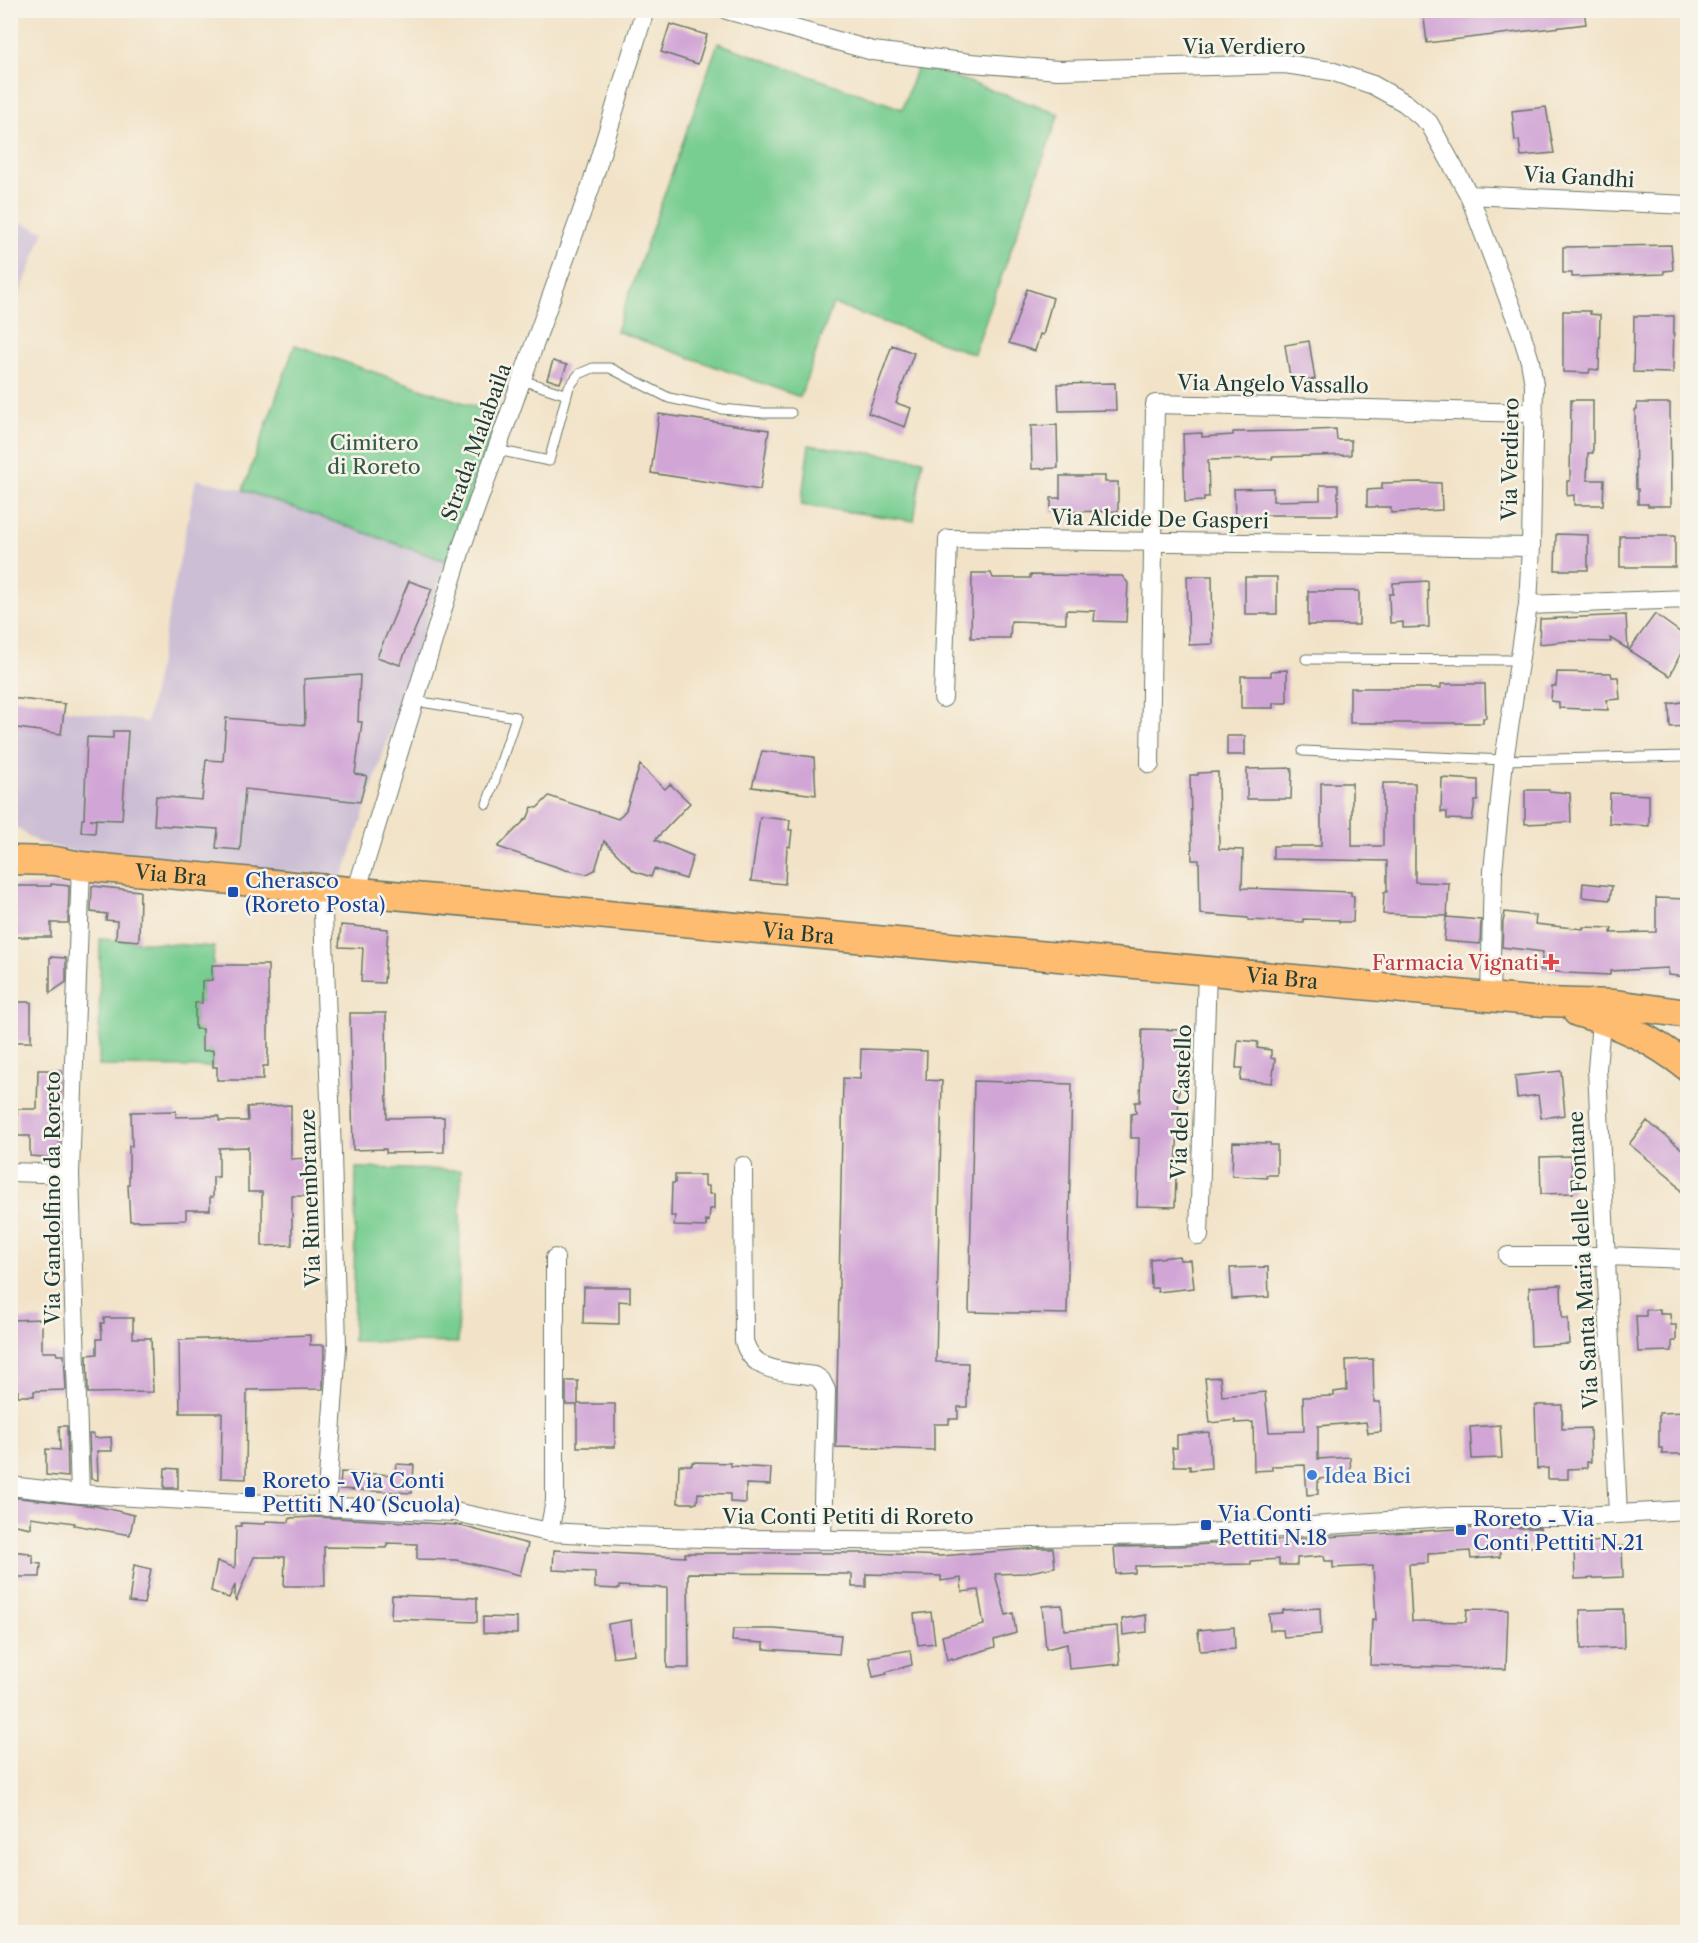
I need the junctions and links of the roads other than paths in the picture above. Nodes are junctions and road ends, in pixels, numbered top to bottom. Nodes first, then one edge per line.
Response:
1 (645, 10) edge
2 (728, 10) edge
3 (1469, 195) junction
4 (1688, 205) edge
5 (522, 380) junction
6 (567, 395) junction
7 (791, 413) dead end
8 (1534, 413) junction
9 (497, 450) junction
10 (1152, 542) junction
11 (1531, 546) junction
12 (1688, 599) edge
13 (1528, 605) junction
14 (1306, 659) dead end
15 (1520, 660) junction
16 (943, 698) dead end
17 (415, 701) junction
18 (1303, 751) dead end
19 (1688, 756) edge
20 (1504, 760) junction
21 (1149, 764) dead end
22 (487, 804) dead end
23 (10, 838) edge
24 (10, 860) edge
25 (68, 863) junction
26 (322, 887) junction
27 (356, 892) junction
28 (1207, 970) junction
29 (1490, 997) junction
30 (1602, 1011) junction
31 (1688, 1014) edge
32 (1688, 1067) edge
33 (743, 1166) dead end
34 (10, 1172) edge
35 (70, 1173) junction
36 (1199, 1236) dead end
37 (1508, 1256) dead end
38 (1606, 1256) junction
39 (555, 1258) dead end
40 (1688, 1259) edge
41 (10, 1486) edge
42 (80, 1494) junction
43 (326, 1507) junction
44 (1688, 1510) edge
45 (1618, 1514) junction
46 (549, 1532) junction
47 (822, 1539) junction

1 - 5 street, Strada Malabaila
2 - 3 street, Via Verdiero
3 - 4 street, Via Gandhi
3 - 8 street, Via Verdiero
5 - 6 lane
5 - 9 street, Strada Malabaila
6 - 7 lane
6 - 9 lane
8 - 10 street, Via Angelo Vassallo
8 - 11 street, Via Verdiero
9 - 17 street, Strada Malabaila
10 - 11 street, Via Alcide De Gasperi
10 - 16 street, Via Alcide De Gasperi
10 - 21 street, Via Angelo Vassallo
11 - 13 street, Via Verdiero
12 - 13 street
13 - 15 street, Via Verdiero
14 - 15 lane
15 - 20 street, Via Verdiero
17 - 22 lane
17 - 27 street, Strada Malabaila
18 - 20 lane
19 - 20 lane
20 - 29 street, Via Verdiero
23 - 25 main road
24 - 25 main road, Via Bra
25 - 26 main road, Via Bra
25 - 35 street, Via Gandolfino da Roreto
26 - 27 main road, Via Bra
26 - 43 street, Via Rimembranze
27 - 28 main road, Via Bra
28 - 29 main road, Via Bra
28 - 36 street, Via del Castello
29 - 30 main road, Via Bra
30 - 31 main road, Via Bra
30 - 32 main road, Via Bra
30 - 38 street, Via Santa Maria delle Fontane
33 - 47 street
34 - 35 street
35 - 42 street, Via Gandolfino da Roreto
37 - 38 street
38 - 40 street
38 - 45 street, Via Santa Maria delle Fontane
39 - 46 street
41 - 42 street, Via Conti Petiti di Roreto
42 - 43 street, Via Conti Petiti di Roreto
43 - 46 street, Via Conti Petiti di Roreto
44 - 45 street, Via Conti Petiti di Roreto
45 - 47 street, Via Conti Petiti di Roreto
46 - 47 street, Via Conti Petiti di Roreto

